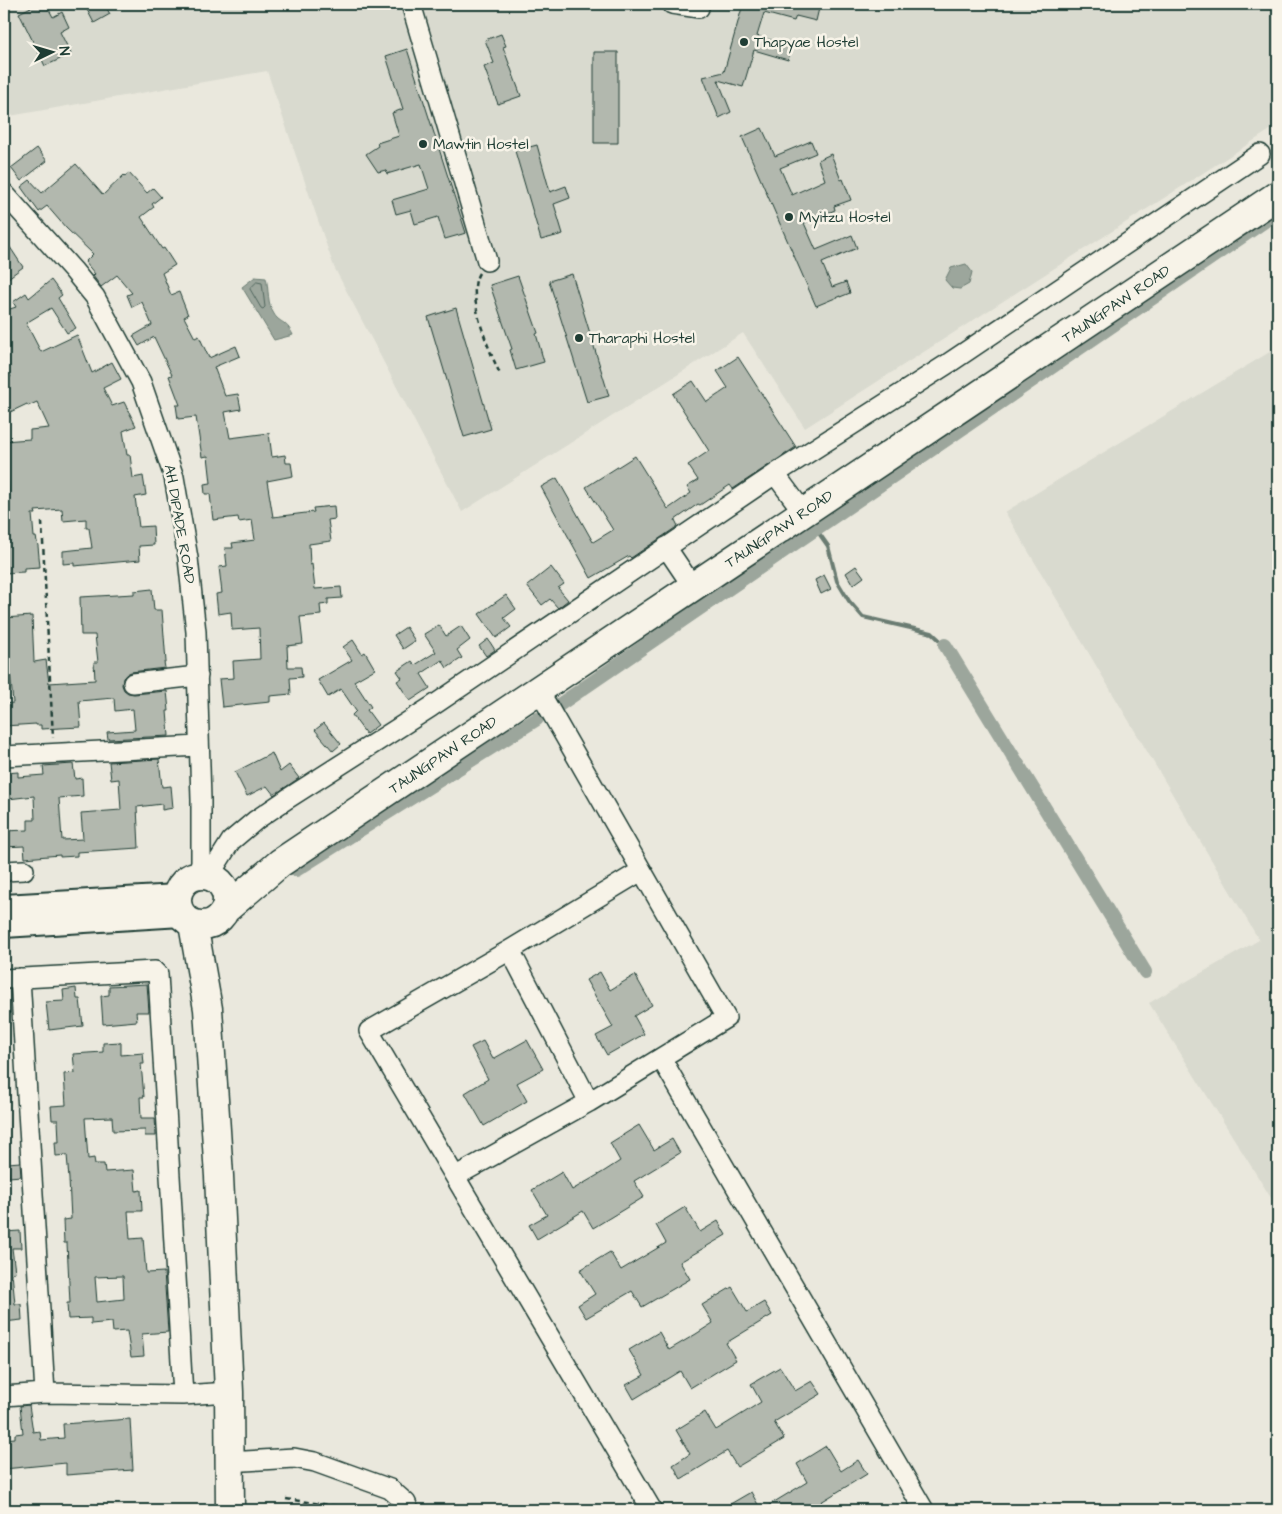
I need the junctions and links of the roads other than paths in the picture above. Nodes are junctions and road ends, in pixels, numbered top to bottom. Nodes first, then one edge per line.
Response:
1 (411, 4) edge
2 (672, 4) edge
3 (699, 8) dead end
4 (1260, 154) dead end
5 (4, 193) edge
6 (1278, 195) edge
7 (487, 261) road end
8 (775, 474) junction
9 (804, 513) junction
10 (666, 547) junction
11 (693, 587) junction
12 (198, 676) junction
13 (133, 683) dead end
14 (539, 691) junction
15 (199, 746) junction
16 (4, 756) edge
17 (280, 863) junction
18 (24, 870) dead end
19 (4, 871) edge
20 (641, 871) junction
21 (209, 876) junction
22 (4, 907) edge
23 (199, 913) junction
24 (4, 925) edge
25 (510, 950) junction
26 (12, 978) edge
27 (661, 1058) junction
28 (590, 1102) junction
29 (456, 1176) junction
30 (229, 1392) junction
31 (46, 1393) junction
32 (183, 1395) junction
33 (4, 1396) edge
34 (228, 1462) junction
35 (230, 1510) edge
36 (410, 1510) edge
37 (652, 1510) edge
38 (924, 1510) edge

1 - 7 street
2 - 3 street
4 - 8 street
5 - 12 street, AH DIPADE ROAD
6 - 9 highway, TAUNGPAW ROAD
8 - 9 street
8 - 10 street
9 - 11 highway, TAUNGPAW ROAD
10 - 11 street
10 - 21 street
11 - 14 highway, TAUNGPAW ROAD
12 - 13 street
12 - 15 street, AH DIPADE ROAD
14 - 17 highway, TAUNGPAW ROAD
14 - 20 street
15 - 16 street
15 - 21 street, AH DIPADE ROAD
17 - 21 highway, TAUNGPAW ROAD
17 - 23 highway, TAUNGPAW ROAD
18 - 19 street
20 - 25 street
20 - 27 street
21 - 23 highway, TAUNGPAW ROAD
21 - 23 highway
22 - 23 main road
23 - 24 main road
23 - 30 highway
25 - 28 street
25 - 29 street
26 - 31 street
26 - 32 street
27 - 28 street
27 - 38 street
28 - 29 street
29 - 37 street
30 - 32 street
30 - 34 highway
31 - 32 street
31 - 33 street
34 - 35 highway
34 - 36 street

